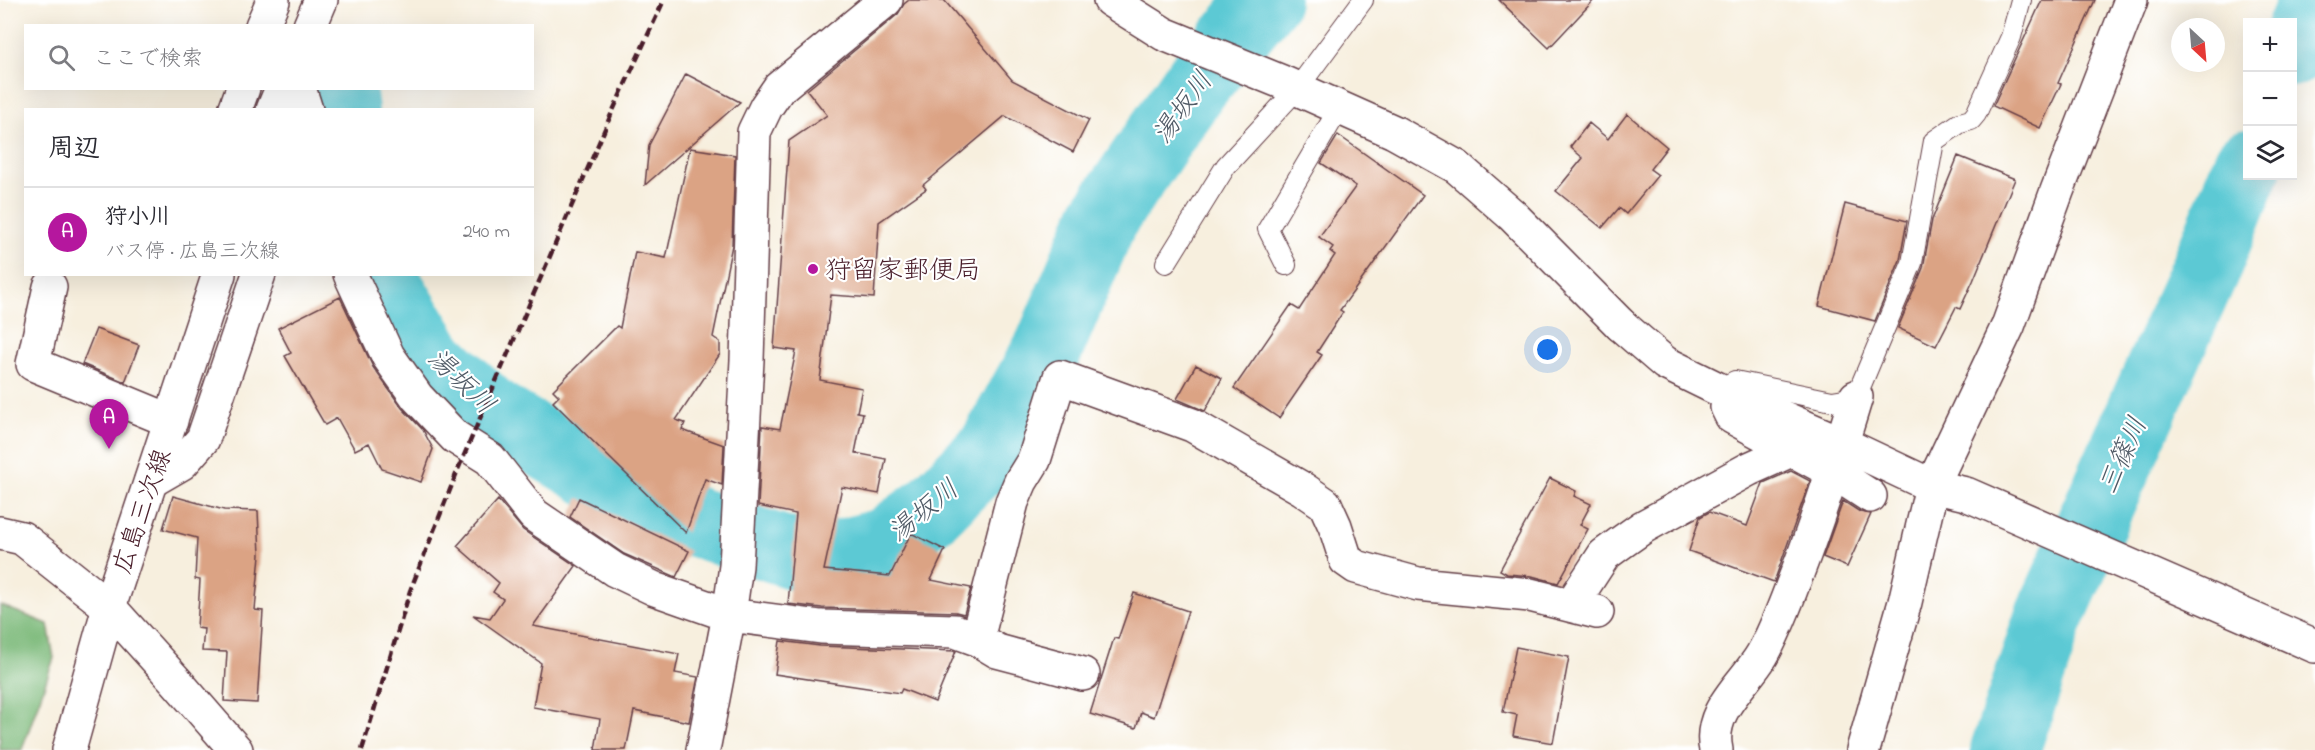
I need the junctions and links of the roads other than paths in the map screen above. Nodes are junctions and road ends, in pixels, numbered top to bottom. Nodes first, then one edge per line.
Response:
1 (273, 0) edge
2 (321, 0) edge
3 (886, 0) edge
4 (1110, 0) edge
5 (1363, 0) edge
6 (2021, 0) edge
7 (2131, 0) edge
8 (263, 24) edge
9 (279, 24) edge
10 (311, 24) edge
11 (1290, 85) junction
12 (242, 90) edge
13 (1340, 107) junction
14 (236, 108) edge
15 (1166, 263) dead end
16 (1286, 265) dead end
17 (218, 276) edge
18 (258, 276) edge
19 (351, 276) edge
20 (50, 287) dead end
21 (1718, 389) junction
22 (1856, 397) junction
23 (171, 421) junction
24 (1791, 450) junction
25 (1837, 458) junction
26 (151, 481) junction
27 (1932, 486) junction
28 (1870, 496) dead end
29 (0, 533) edge
30 (108, 607) junction
31 (729, 615) junction
32 (977, 639) junction
33 (2315, 646) edge
34 (1083, 674) dead end
35 (69, 750) edge
36 (236, 750) edge
37 (703, 750) edge
38 (1716, 750) edge
39 (1863, 750) edge

1 - 8 street
1 - 9 street
2 - 10 street
3 - 31 street
4 - 11 street
5 - 11 lane
6 - 22 lane
7 - 27 street
11 - 13 street
11 - 15 lane
12 - 14 street
13 - 16 lane
13 - 21 street
17 - 23 street, 広島三次線
18 - 26 street
19 - 31 street
20 - 23 street
21 - 22 lane
21 - 24 street
21 - 25 street
22 - 25 street
23 - 26 street, 広島三次線
24 - 25 street
24 - 32 street
25 - 27 street
25 - 28 street
25 - 38 street
26 - 30 street, 広島三次線
27 - 33 street
27 - 39 street
29 - 30 street
30 - 35 street, 広島三次線
30 - 36 street
31 - 32 street
31 - 37 street
32 - 34 street

